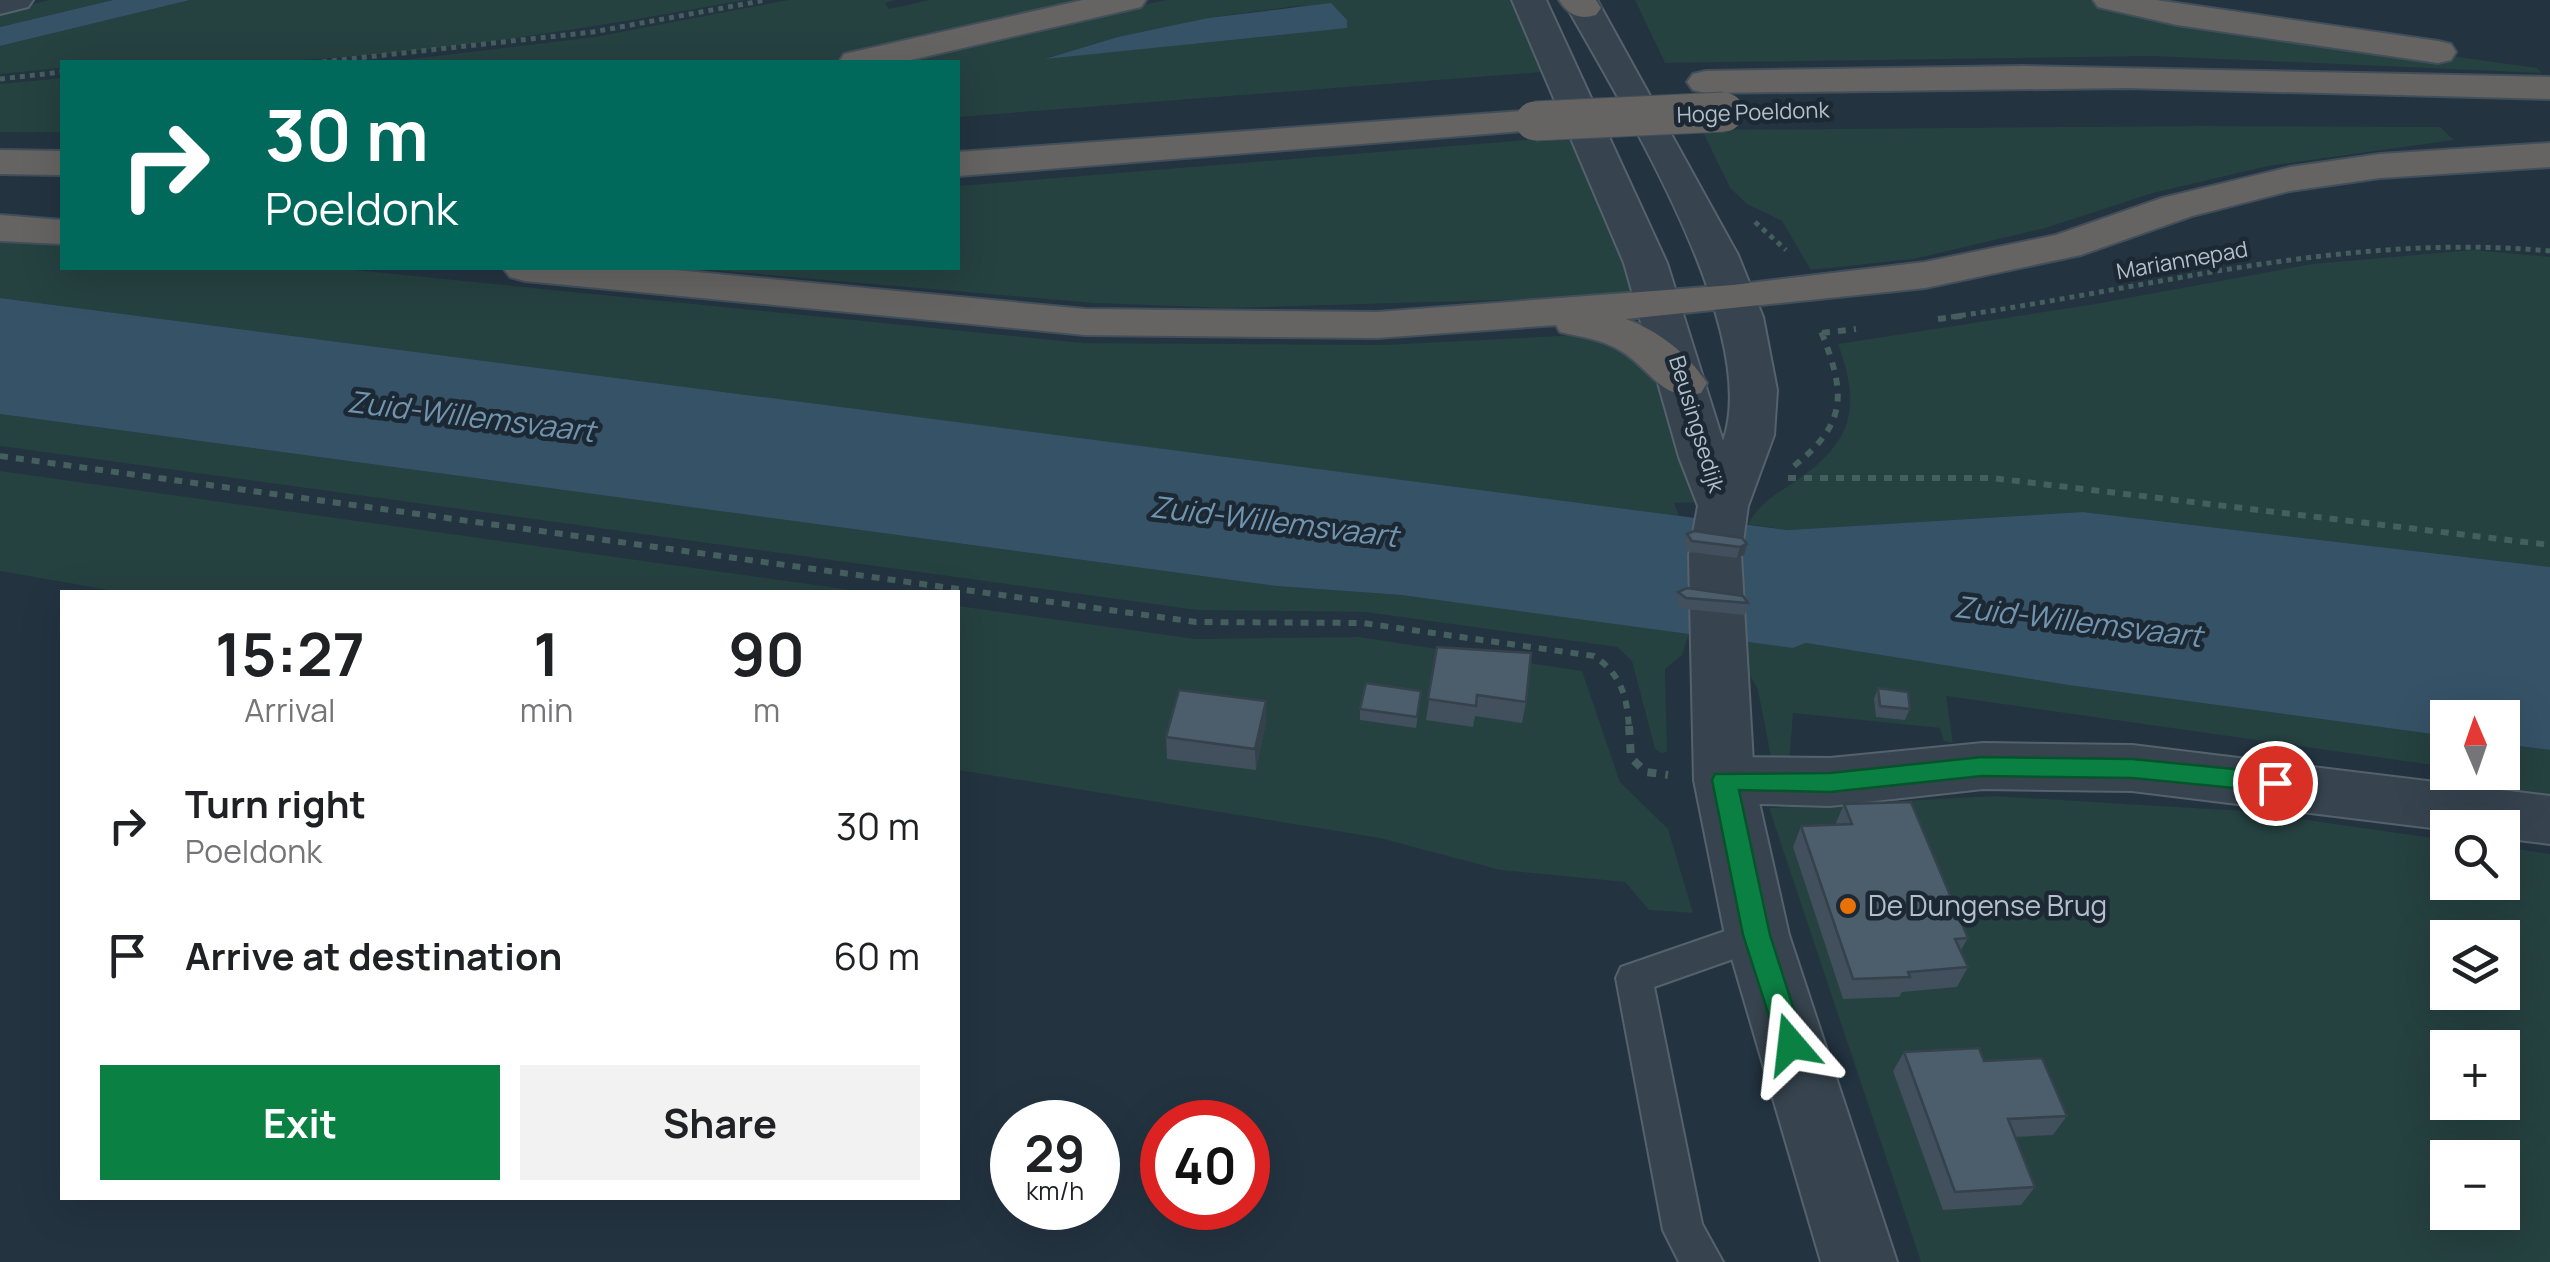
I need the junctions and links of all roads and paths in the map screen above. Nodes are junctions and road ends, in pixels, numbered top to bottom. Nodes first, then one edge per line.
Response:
1 (16, 0) edge
2 (766, 0) edge
3 (1129, 0) edge
4 (1529, 0) edge
5 (2110, 0) edge
6 (1580, 2) edge
7 (0, 4) edge
8 (340, 60) edge
9 (865, 60) edge
10 (2550, 64) edge
11 (60, 72) edge
12 (0, 79) edge
13 (2550, 88) edge
14 (1715, 97) junction
15 (1528, 105) junction
16 (2550, 120) edge
17 (960, 130) edge
18 (60, 144) edge
19 (0, 146) edge
20 (2550, 155) edge
21 (0, 162) edge
22 (60, 162) edge
23 (960, 164) edge
24 (0, 198) edge
25 (60, 198) edge
26 (0, 228) edge
27 (60, 232) edge
28 (2550, 252) edge
29 (545, 270) edge
30 (1733, 298) junction
31 (1661, 303) junction
32 (1508, 318) junction
33 (1928, 320) dead end
34 (1857, 328) dead end
35 (1822, 333) dead end
36 (1684, 383) junction
37 (0, 456) edge
38 (1776, 478) dead end
39 (1723, 506) junction
40 (2550, 545) edge
41 (1724, 780) junction
42 (2550, 820) edge
43 (1757, 935) junction
44 (1702, 1262) edge
45 (1859, 1262) edge

1 - 7 street
2 - 8 path
3 - 9 highway
4 - 31 street, Beusingsedijk
5 - 10 highway
6 - 30 street, Beusingsedijk
11 - 12 path
13 - 14 highway, Hoge Poeldonk
14 - 15 highway, Hoge Poeldonk, bridge
14 - 16 highway, Hoge Poeldonk
15 - 17 highway, Hoge Poeldonk
15 - 23 highway, Hoge Poeldonk
18 - 19 highway
20 - 30 highway
21 - 22 highway
24 - 25 highway
26 - 27 highway
28 - 33 path, Mariannepad
29 - 32 highway
30 - 31 highway
30 - 39 street, Beusingsedijk
31 - 32 highway
31 - 36 street, Beusingsedijk
32 - 36 highway
34 - 35 path
36 - 39 street, Beusingsedijk
37 - 41 path
38 - 40 path
39 - 41 street
41 - 42 street
41 - 43 street
43 - 44 lane
43 - 45 street

